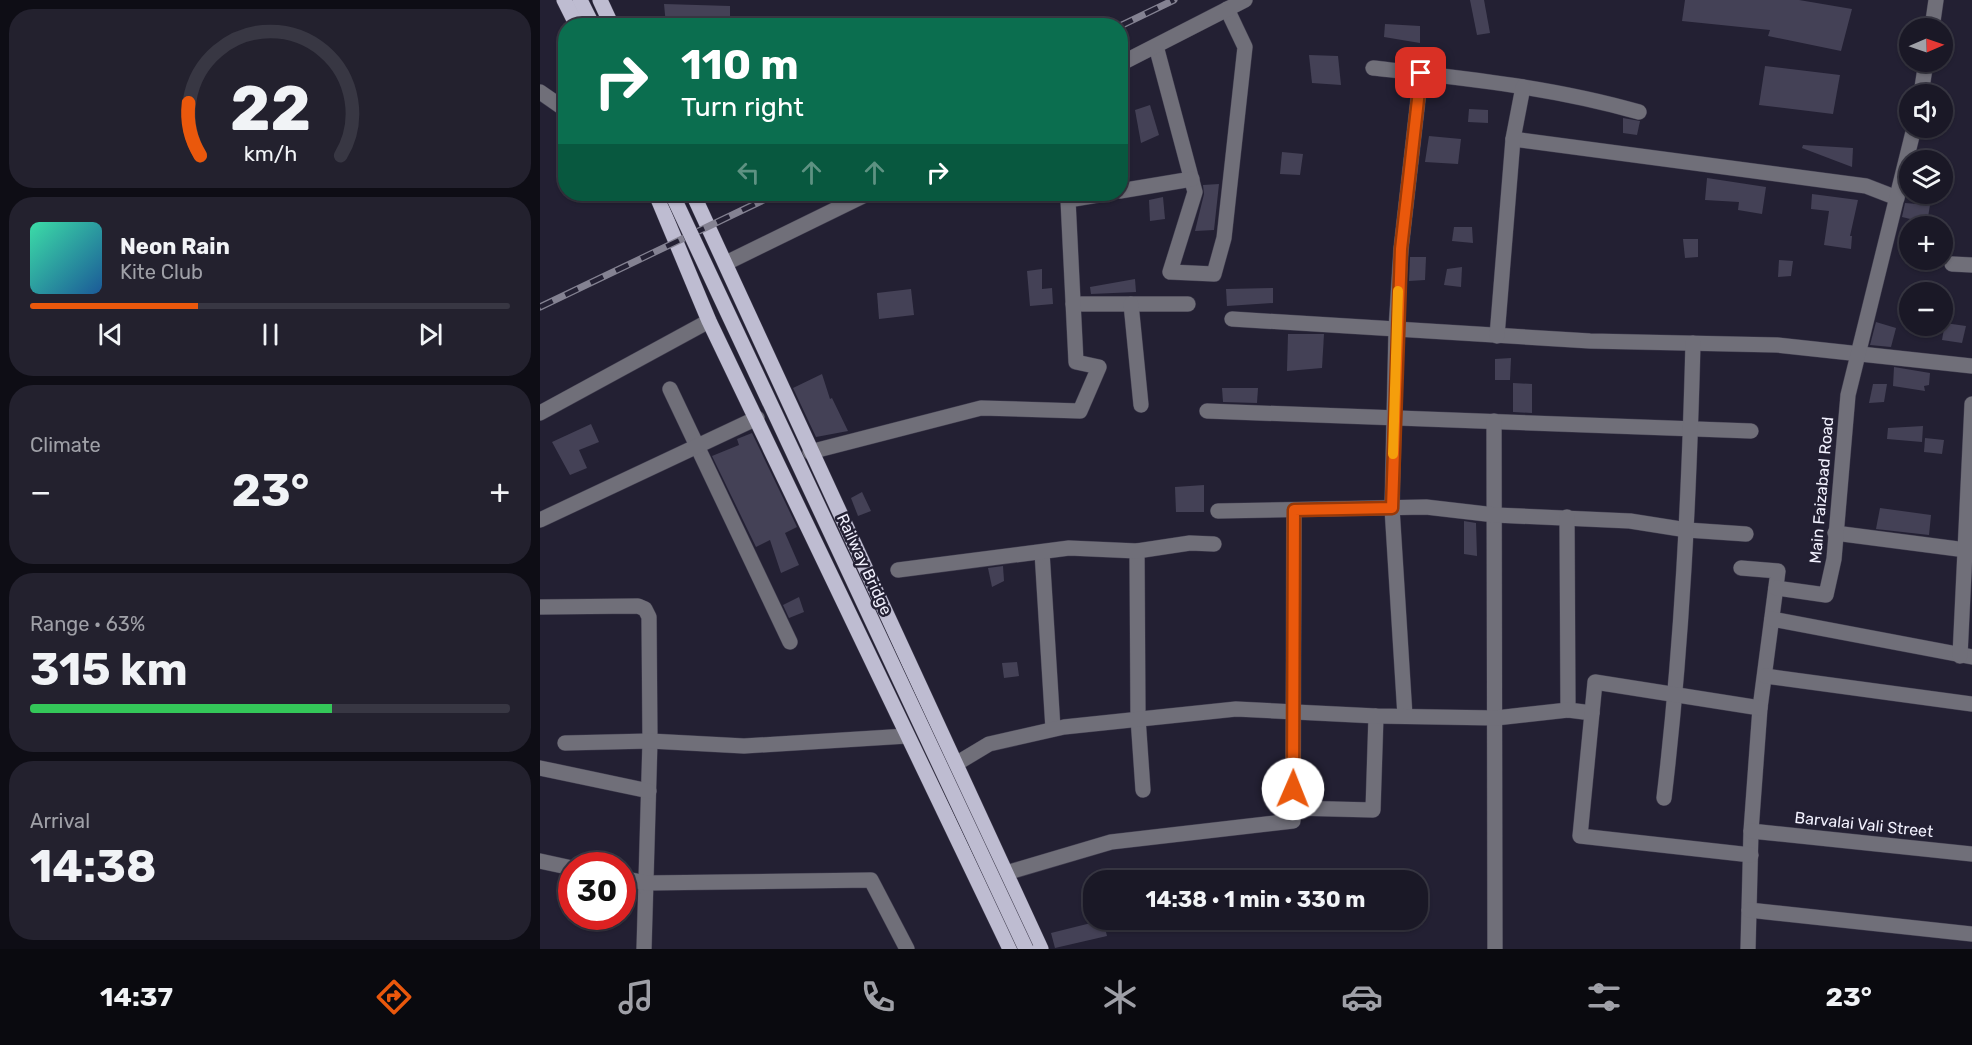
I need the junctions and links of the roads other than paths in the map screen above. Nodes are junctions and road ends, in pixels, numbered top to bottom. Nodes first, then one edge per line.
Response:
1 (564, 0) edge
2 (580, 0) edge
3 (600, 0) edge
4 (1245, 0) edge
5 (1936, 0) edge
6 (1227, 9) junction
7 (573, 18) edge
8 (589, 18) edge
9 (608, 18) edge
10 (1933, 18) edge
11 (1156, 46) junction
12 (1128, 60) edge
13 (1373, 68) dead end
14 (1421, 73) junction
15 (1523, 87) junction
16 (540, 92) edge
17 (558, 104) edge
18 (1639, 112) dead end
19 (1912, 138) edge
20 (1513, 139) junction
21 (1192, 178) junction
22 (1128, 190) edge
23 (1897, 198) junction
24 (659, 201) edge
25 (675, 201) edge
26 (696, 201) edge
27 (853, 201) edge
28 (1068, 201) edge
29 (726, 263) junction
30 (1953, 264) edge
31 (1972, 265) edge
32 (1073, 304) junction
33 (1131, 304) junction
34 (1188, 304) dead end
35 (1232, 319) dead end
36 (709, 321) junction
37 (1396, 330) junction
38 (1497, 336) junction
39 (1694, 343) junction
40 (1858, 353) junction
41 (1972, 366) edge
42 (670, 389) dead end
43 (1972, 404) edge
44 (1141, 405) dead end
45 (1207, 411) dead end
46 (540, 413) edge
47 (757, 418) junction
48 (1394, 418) junction
49 (1494, 422) junction
50 (1691, 430) junction
51 (1751, 431) dead end
52 (697, 447) junction
53 (810, 452) junction
54 (1392, 508) junction
55 (1294, 510) junction
56 (1218, 511) dead end
57 (1495, 515) junction
58 (1567, 517) junction
59 (540, 520) edge
60 (1687, 530) junction
61 (1835, 533) junction
62 (1746, 534) dead end
63 (1214, 544) dead end
64 (1966, 550) junction
65 (1137, 551) junction
66 (1042, 552) junction
67 (1741, 568) dead end
68 (898, 570) dead end
69 (1776, 588) junction
70 (540, 607) edge
71 (1772, 620) junction
72 (790, 642) dead end
73 (1966, 657) edge
74 (1765, 676) junction
75 (1676, 694) junction
76 (1972, 704) edge
77 (1760, 708) junction
78 (1294, 710) junction
79 (1568, 710) junction
80 (1592, 713) junction
81 (1376, 716) junction
82 (1405, 716) junction
83 (1138, 718) junction
84 (1496, 718) junction
85 (1053, 729) junction
86 (908, 736) junction
87 (650, 741) junction
88 (566, 742) dead end
89 (954, 765) junction
90 (540, 768) edge
91 (1143, 790) dead end
92 (649, 791) junction
93 (1664, 798) dead end
94 (1293, 808) junction
95 (1751, 831) junction
96 (1972, 854) edge
97 (1750, 855) junction
98 (540, 861) edge
99 (558, 865) edge
100 (1006, 873) junction
101 (636, 881) edge
102 (646, 883) junction
103 (1749, 910) junction
104 (1972, 934) edge
105 (644, 949) edge
106 (907, 949) edge
107 (1010, 949) edge
108 (1026, 949) edge
109 (1041, 949) edge
110 (1495, 949) edge
111 (1748, 949) edge

1 - 7 main road
2 - 8 main road
3 - 9 main road
4 - 6 street
5 - 10 street
6 - 11 street
6 - 21 street
11 - 12 street
11 - 21 street
13 - 14 street
14 - 15 street
14 - 37 street
15 - 18 street
15 - 20 street
16 - 17 street
19 - 23 street, Main Faizabad Road
20 - 23 street
20 - 38 street
21 - 22 street
23 - 40 street, Main Faizabad Road
24 - 36 main road
25 - 108 main road, Railway Bridge, bridge
26 - 29 main road
27 - 29 street
28 - 32 street
29 - 53 main road
30 - 31 street
32 - 33 street
32 - 53 street
33 - 34 street
33 - 44 street
35 - 37 street
36 - 46 street
36 - 47 main road
37 - 38 street
37 - 48 street
38 - 39 street
39 - 40 street
39 - 50 street
40 - 41 street
40 - 61 street, Main Faizabad Road
42 - 52 street
43 - 64 street
45 - 48 street
47 - 52 street
47 - 86 main road
48 - 49 street
48 - 54 street
49 - 50 street
49 - 57 street
50 - 51 street
50 - 60 street
52 - 59 street
52 - 72 street
53 - 89 main road
54 - 55 street
54 - 57 street
54 - 82 street
55 - 56 street
55 - 78 street
57 - 58 street
57 - 84 street
58 - 60 street
58 - 79 street
60 - 62 street
60 - 75 street
61 - 64 street
61 - 69 street, Main Faizabad Road
63 - 65 street
64 - 73 street
65 - 66 street
65 - 83 street
66 - 68 street
66 - 85 street
67 - 69 street
69 - 71 street
70 - 87 street
71 - 73 street
71 - 74 street
74 - 76 street
74 - 77 street
75 - 77 street
75 - 80 street
75 - 93 street
77 - 95 street
78 - 81 street
78 - 83 street
78 - 94 street
79 - 80 street
79 - 84 street
80 - 97 street
81 - 82 street
81 - 94 street
82 - 84 street
83 - 85 street
83 - 91 street
84 - 110 street
85 - 89 street
86 - 87 street
86 - 107 main road
87 - 88 street
87 - 92 street
89 - 100 main road
90 - 92 street
92 - 102 street
94 - 100 street
95 - 96 street, Barvalai Vali Street
95 - 97 street
97 - 103 street
98 - 99 street
100 - 109 main road
101 - 102 street
102 - 105 street
102 - 106 street
103 - 104 street
103 - 111 street

